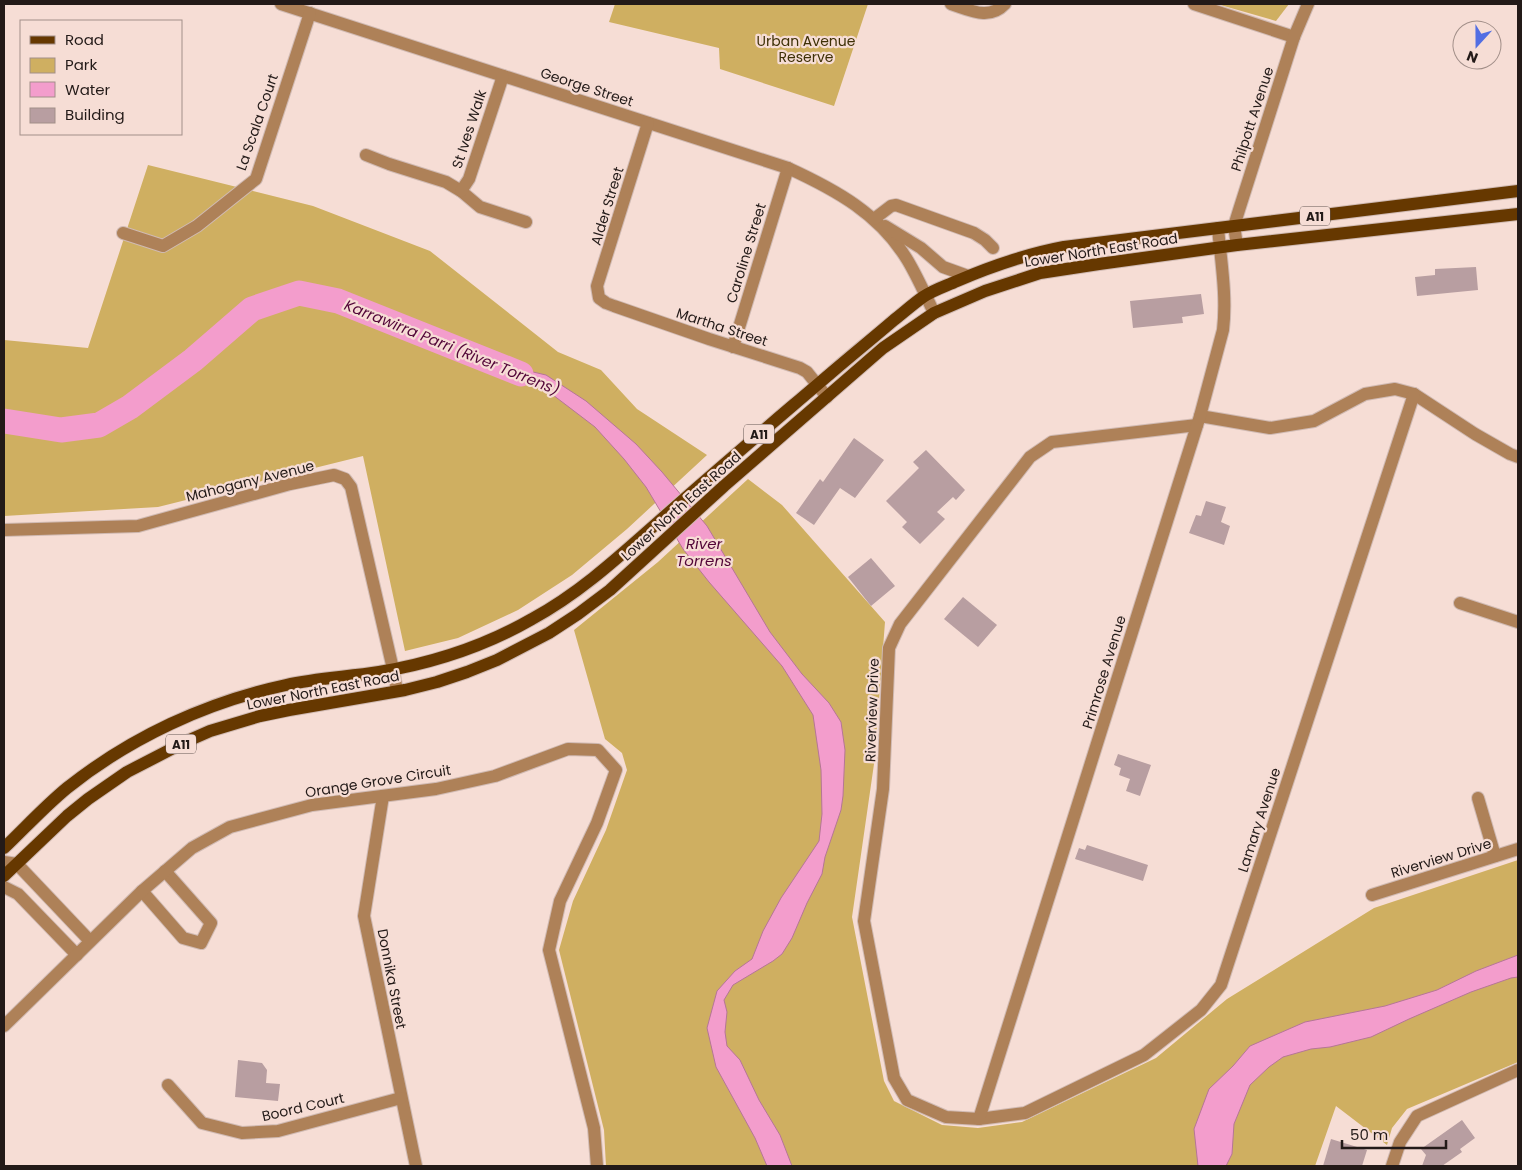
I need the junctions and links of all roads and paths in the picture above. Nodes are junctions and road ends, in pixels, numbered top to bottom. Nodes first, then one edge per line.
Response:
1 (281, 4) edge
2 (951, 4) edge
3 (1194, 4) edge
4 (1308, 4) edge
5 (1004, 5) edge
6 (310, 13) junction
7 (1294, 38) junction
8 (503, 76) junction
9 (648, 123) junction
10 (366, 155) dead end
11 (788, 168) junction
12 (461, 191) junction
13 (1518, 191) edge
14 (1518, 214) edge
15 (874, 219) junction
16 (526, 222) dead end
17 (1234, 226) junction
18 (1218, 228) junction
19 (123, 233) dead end
20 (1237, 245) junction
21 (993, 248) dead end
22 (1220, 248) junction
23 (968, 276) junction
24 (925, 296) junction
25 (599, 298) joint
26 (934, 313) junction
27 (733, 347) junction
28 (817, 385) junction
29 (1414, 394) junction
30 (827, 397) junction
31 (1198, 420) junction
32 (1518, 457) edge
33 (4, 530) edge
34 (1460, 603) dead end
35 (1518, 622) edge
36 (393, 669) junction
37 (397, 691) junction
38 (383, 796) junction
39 (1478, 798) dead end
40 (4, 848) edge
41 (1518, 849) edge
42 (1495, 856) junction
43 (4, 862) edge
44 (17, 864) junction
45 (165, 871) junction
46 (4, 876) edge
47 (4, 887) edge
48 (142, 891) junction
49 (1372, 895) dead end
50 (90, 941) junction
51 (76, 955) junction
52 (4, 1026) edge
53 (1518, 1070) edge
54 (168, 1084) dead end
55 (401, 1098) junction
56 (979, 1119) junction
57 (416, 1166) edge
58 (597, 1166) edge
59 (1392, 1166) edge

1 - 6 street, George Street
2 - 5 street
3 - 7 street
4 - 7 street, Philpott Avenue
6 - 8 street, George Street
6 - 19 street, La Scala Court
7 - 17 street, Philpott Avenue
8 - 9 street, George Street
8 - 12 street, St Ives Walk
9 - 11 street, George Street
9 - 25 street, Alder Street
10 - 12 street, St Ives Walk
11 - 15 street, George Street
11 - 27 street, Caroline Street
12 - 16 street, St Ives Walk
13 - 17 main road, Lower North East Road / A11
14 - 20 main road, Lower North East Road / A11
15 - 21 street
15 - 23 street, George Street
15 - 24 street, George Street
17 - 18 main road, Lower North East Road / A11
17 - 20 street, Philpott Avenue
18 - 22 street, Primrose Avenue
18 - 23 main road, Lower North East Road / A11
20 - 22 main road, Lower North East Road / A11
22 - 26 main road, Lower North East Road / A11
22 - 31 street, Primrose Avenue
23 - 24 main road, Lower North East Road / A11
24 - 26 street, George Street
24 - 28 main road, Lower North East Road / A11
25 - 27 street, Martha Street
26 - 30 main road, Lower North East Road / A11
27 - 28 street, Martha Street
28 - 30 street, Martha Street
28 - 36 main road, Lower North East Road / A11
29 - 31 street, Riverview Drive
29 - 32 street
29 - 56 street, Lamary Avenue
30 - 37 main road, Lower North East Road / A11
31 - 56 street, Primrose Avenue
31 - 56 street, Riverview Drive
33 - 36 street, Mahogany Avenue
34 - 35 street
36 - 37 street, Mahogany Avenue
36 - 40 main road, Lower North East Road / A11
37 - 44 main road, Lower North East Road / A11
38 - 45 street, Orange Grove Circuit
38 - 55 street, Donnika Street
38 - 58 street, Orange Grove Circuit
39 - 42 street
41 - 42 street, Riverview Drive
42 - 49 street, Riverview Drive
43 - 44 street
44 - 46 main road, Lower North East Road / A11
44 - 50 street
45 - 48 street, Orange Grove Circuit
45 - 48 street
47 - 51 street
48 - 50 street, Orange Grove Circuit
50 - 51 street, Orange Grove Circuit
51 - 52 street, Orange Grove Circuit
53 - 59 street
54 - 55 street, Boord Court
55 - 57 street, Donnika Street

